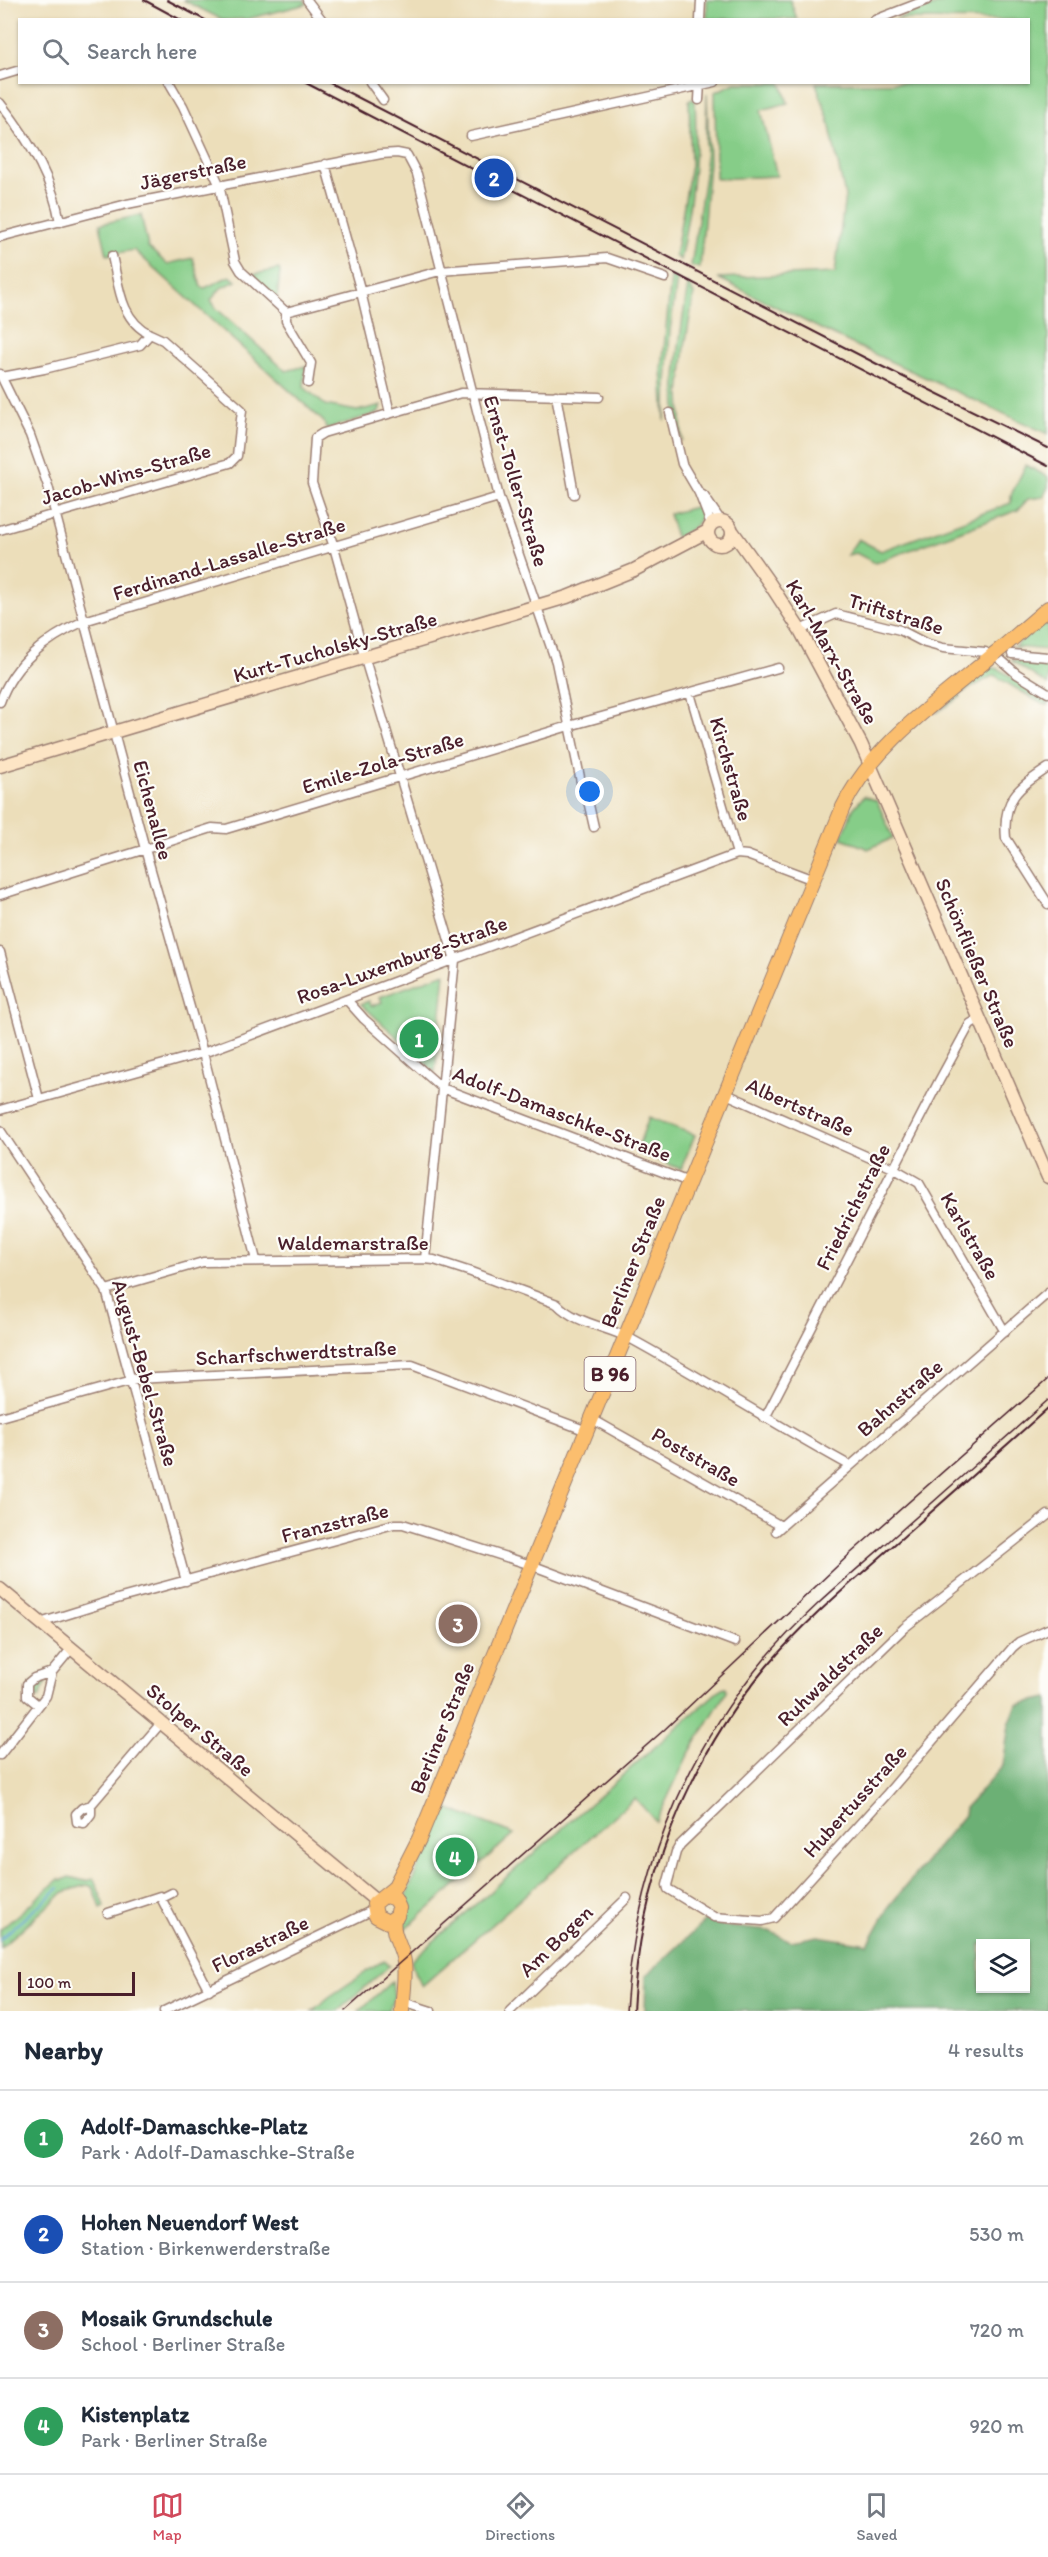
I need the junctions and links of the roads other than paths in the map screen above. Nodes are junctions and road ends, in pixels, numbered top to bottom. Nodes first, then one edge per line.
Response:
1 (309, 0) edge
2 (701, 0) edge
3 (927, 0) edge
4 (915, 2) edge
5 (321, 18) edge
6 (700, 18) edge
7 (879, 18) edge
8 (18, 71) edge
9 (0, 76) edge
10 (170, 84) edge
11 (371, 84) edge
12 (700, 85) edge
13 (383, 100) dead end
14 (699, 100) dead end
15 (0, 103) edge
16 (471, 136) dead end
17 (397, 153) joint
18 (325, 164) junction
19 (219, 184) junction
20 (60, 222) junction
21 (0, 237) edge
22 (112, 256) dead end
23 (440, 271) junction
24 (665, 278) dead end
25 (361, 292) junction
26 (286, 312) junction
27 (150, 334) junction
28 (1, 376) edge
29 (308, 383) dead end
30 (471, 392) junction
31 (556, 395) junction
32 (599, 397) dead end
33 (390, 412) junction
34 (670, 413) dead end
35 (574, 494) dead end
36 (499, 497) junction
37 (55, 513) junction
38 (0, 530) edge
39 (713, 530) junction
40 (730, 538) junction
41 (334, 547) junction
42 (537, 607) junction
43 (1048, 608) edge
44 (84, 621) junction
45 (800, 630) junction
46 (997, 654) junction
47 (1048, 657) edge
48 (365, 658) junction
49 (778, 668) dead end
50 (690, 693) junction
51 (1048, 693) edge
52 (0, 702) edge
53 (569, 726) junction
54 (114, 732) junction
55 (871, 765) junction
56 (0, 766) edge
57 (1048, 768) edge
58 (400, 776) junction
59 (594, 827) dead end
60 (145, 849) junction
61 (737, 854) junction
62 (811, 879) junction
63 (0, 895) edge
64 (1048, 904) edge
65 (0, 952) edge
66 (456, 960) junction
67 (347, 1000) junction
68 (980, 1018) junction
69 (203, 1053) junction
70 (442, 1088) junction
71 (724, 1093) junction
72 (39, 1099) junction
73 (0, 1110) edge
74 (0, 1130) edge
75 (893, 1168) junction
76 (1048, 1177) edge
77 (689, 1182) junction
78 (425, 1259) junction
79 (256, 1260) junction
80 (105, 1290) junction
81 (1048, 1293) edge
82 (1005, 1332) junction
83 (625, 1336) junction
84 (129, 1380) junction
85 (0, 1416) edge
86 (765, 1418) junction
87 (589, 1425) junction
88 (849, 1465) junction
89 (1048, 1515) edge
90 (779, 1529) joint
91 (531, 1565) junction
92 (186, 1581) junction
93 (0, 1589) edge
94 (40, 1623) junction
95 (1048, 1629) edge
96 (735, 1642) dead end
97 (71, 1649) junction
98 (52, 1672) junction
99 (38, 1705) junction
100 (161, 1723) junction
101 (0, 1755) edge
102 (92, 1805) dead end
103 (416, 1846) junction
104 (667, 1885) joint
105 (171, 1893) dead end
106 (162, 1898) junction
107 (627, 1898) dead end
108 (382, 1909) junction
109 (108, 1913) dead end
110 (209, 1990) junction
111 (402, 2007) edge
112 (164, 2011) edge
113 (431, 2011) edge
114 (510, 2011) edge

1 - 5 street
2 - 6 street
3 - 4 street
4 - 7 street
8 - 9 street
10 - 19 street
11 - 13 street
12 - 14 street
12 - 16 street
15 - 20 street
17 - 18 street, Jägerstraße
17 - 23 street, Ernst-Toller-Straße
18 - 19 street, Jägerstraße
18 - 25 street
19 - 20 street, Jägerstraße
19 - 26 street
20 - 21 street, Jägerstraße
22 - 27 street, Jacob-Wins-Straße
23 - 24 street
23 - 25 street
23 - 30 street, Ernst-Toller-Straße
25 - 26 street
25 - 33 street
26 - 29 street
27 - 28 street
27 - 37 street, Jacob-Wins-Straße
28 - 37 street, Eichenallee
30 - 31 street
30 - 33 street
30 - 36 street, Ernst-Toller-Straße
31 - 32 street
31 - 35 street
33 - 41 street
34 - 39 street, Karl-Marx-Straße
36 - 41 street, Ferdinand-Lassalle-Straße
36 - 42 street, Ernst-Toller-Straße
37 - 38 street, Jacob-Wins-Straße
37 - 44 street, Eichenallee
39 - 40 main road, Karl-Marx-Straße
39 - 40 main road, Karl-Marx-Straße
39 - 42 main road, Kurt-Tucholsky-Straße
40 - 45 main road, Karl-Marx-Straße
41 - 44 street, Ferdinand-Lassalle-Straße
41 - 48 street
42 - 48 main road, Kurt-Tucholsky-Straße
42 - 53 street, Ernst-Toller-Straße
43 - 46 main road, B 96
44 - 52 street, Ferdinand-Lassalle-Straße
44 - 54 street, Eichenallee
45 - 46 street, Triftstraße
45 - 55 main road, Karl-Marx-Straße
46 - 47 street, Triftstraße
46 - 51 street
46 - 55 main road, B 96
48 - 54 main road, Kurt-Tucholsky-Straße
48 - 58 street
49 - 50 street, Emile-Zola-Straße
50 - 53 street, Emile-Zola-Straße
50 - 61 street, Kirchstraße
53 - 58 street, Emile-Zola-Straße
53 - 59 street, Ernst-Toller-Straße
54 - 56 main road, Kurt-Tucholsky-Straße
54 - 60 street, Eichenallee
55 - 62 main road, Berliner Straße / B 96
55 - 68 main road, Schönfließer Straße
57 - 64 street
58 - 60 street, Emile-Zola-Straße
58 - 66 street
60 - 63 street, Emile-Zola-Straße
60 - 69 street, Eichenallee
61 - 62 street
61 - 66 street, Rosa-Luxemburg-Straße
62 - 71 main road, Berliner Straße / B 96
65 - 72 street
66 - 67 street, Rosa-Luxemburg-Straße
66 - 70 street
67 - 69 street, Rosa-Luxemburg-Straße
67 - 70 street, Adolf-Damaschke-Straße
68 - 75 street, Friedrichstraße
68 - 76 main road, Schönfließer Straße
69 - 72 street, Rosa-Luxemburg-Straße
69 - 79 street, Eichenallee
70 - 77 street, Adolf-Damaschke-Straße
70 - 78 street
71 - 75 street, Albertstraße
71 - 77 main road, Berliner Straße / B 96
72 - 73 street, Rosa-Luxemburg-Straße
74 - 80 street, August-Bebel-Straße
75 - 82 street, Karlstraße
75 - 86 street, Friedrichstraße
77 - 83 main road, Berliner Straße / B 96
78 - 79 street, Waldemarstraße
78 - 83 street, Waldemarstraße
79 - 80 street, Waldemarstraße
80 - 84 street, August-Bebel-Straße
81 - 82 street, Bahnstraße
82 - 88 street, Bahnstraße
83 - 86 street, Waldemarstraße
83 - 87 main road, Berliner Straße / B 96
84 - 85 street, Scharfschwerdtstraße
84 - 87 street, Scharfschwerdtstraße
84 - 92 street, August-Bebel-Straße
86 - 88 street, Waldemarstraße
87 - 90 street, Poststraße
87 - 91 main road, Berliner Straße / B 96
88 - 90 street, Bahnstraße
89 - 104 street, Ruhwaldstraße
91 - 92 street, Franzstraße
91 - 96 street, Franzstraße
91 - 103 main road, Berliner Straße / B 96
92 - 94 street, Franzstraße
93 - 94 main road, Stolper Straße
94 - 97 main road, Stolper Straße
95 - 104 street, Hubertusstraße
97 - 98 street
97 - 100 main road, Stolper Straße
98 - 99 street
98 - 99 street
99 - 101 street
100 - 102 street
100 - 108 main road, Stolper Straße
103 - 108 main road, Berliner Straße / B 96
103 - 108 main road, Berliner Straße / B 96
105 - 106 street
106 - 109 street
106 - 110 street
107 - 114 street, Am Bogen
108 - 110 street, Florastraße
108 - 111 main road
110 - 112 street, Florastraße
111 - 113 street

